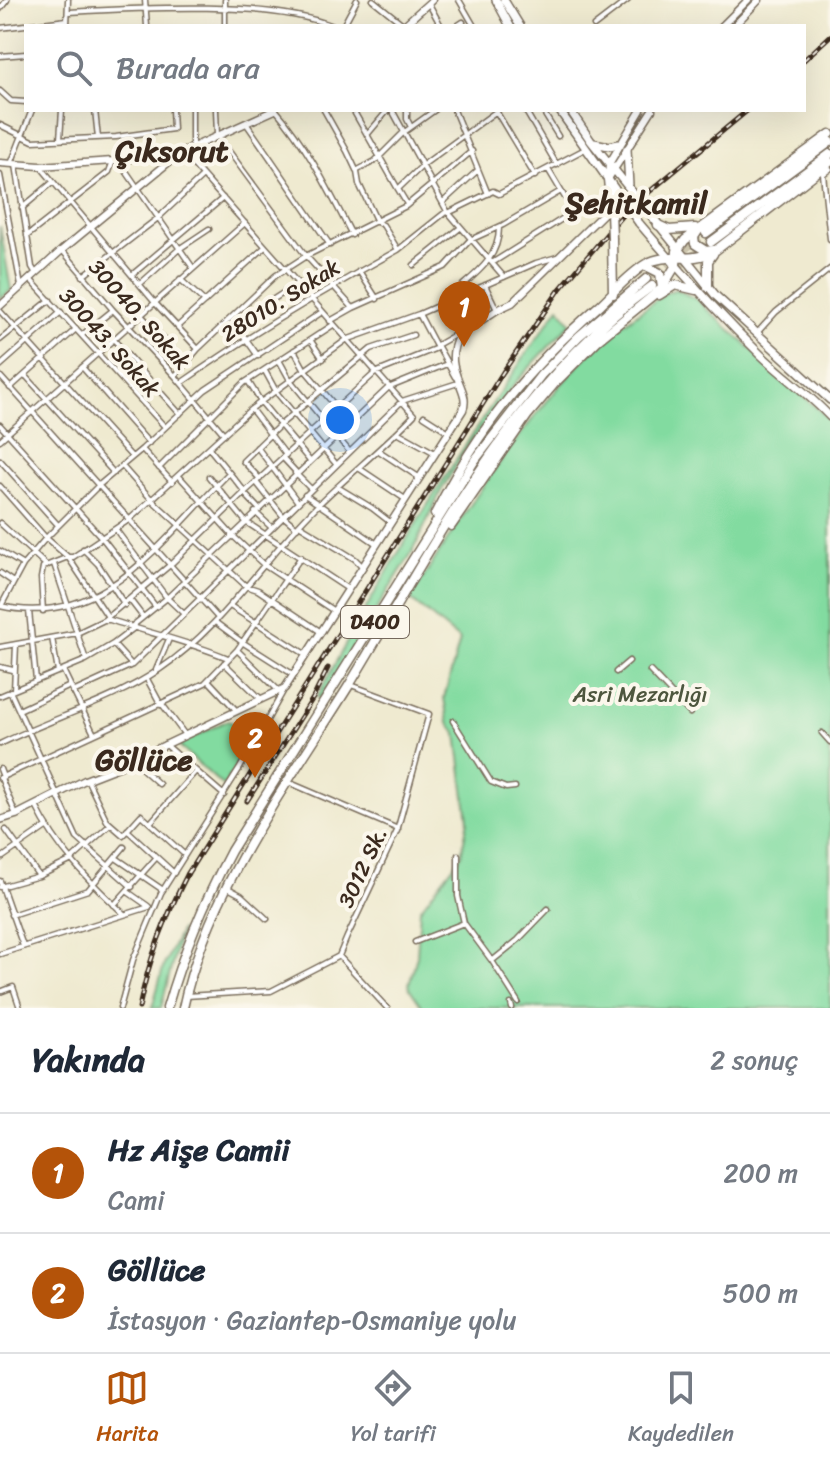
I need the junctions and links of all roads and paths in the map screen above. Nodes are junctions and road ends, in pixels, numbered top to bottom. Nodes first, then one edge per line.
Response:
1 (68, 0) edge
2 (357, 0) edge
3 (373, 0) edge
4 (386, 0) edge
5 (459, 0) edge
6 (496, 0) edge
7 (504, 0) edge
8 (628, 0) edge
9 (748, 0) edge
10 (759, 0) edge
11 (4, 1) edge
12 (225, 2) edge
13 (430, 2) edge
14 (145, 3) edge
15 (380, 4) junction
16 (0, 9) edge
17 (69, 12) junction
18 (463, 22) dead end
19 (67, 23) edge
20 (147, 24) edge
21 (225, 24) edge
22 (327, 24) edge
23 (344, 24) edge
24 (402, 24) edge
25 (406, 24) edge
26 (440, 24) edge
27 (460, 24) edge
28 (473, 24) edge
29 (509, 24) edge
30 (519, 24) edge
31 (597, 24) edge
32 (724, 24) edge
33 (736, 24) edge
34 (24, 26) edge
35 (0, 28) edge
36 (24, 54) edge
37 (0, 56) edge
38 (0, 91) edge
39 (24, 102) edge
40 (31, 112) edge
41 (62, 112) edge
42 (95, 112) edge
43 (172, 112) edge
44 (192, 112) edge
45 (216, 112) edge
46 (271, 112) edge
47 (276, 112) edge
48 (325, 112) edge
49 (354, 112) edge
50 (388, 112) edge
51 (391, 112) edge
52 (407, 112) edge
53 (432, 112) edge
54 (455, 112) edge
55 (496, 112) edge
56 (498, 112) edge
57 (526, 112) edge
58 (543, 112) edge
59 (561, 112) edge
60 (571, 112) edge
61 (640, 112) edge
62 (651, 112) edge
63 (246, 123) junction
64 (0, 125) edge
65 (411, 127) junction
66 (403, 133) junction
67 (464, 133) junction
68 (830, 134) edge
69 (217, 135) junction
70 (367, 135) junction
71 (22, 136) junction
72 (558, 136) dead end
73 (98, 138) junction
74 (60, 140) junction
75 (830, 142) edge
76 (619, 144) junction
77 (589, 145) junction
78 (192, 146) junction
79 (627, 149) junction
80 (472, 151) junction
81 (182, 152) junction
82 (830, 154) edge
83 (380, 157) junction
84 (116, 161) junction
85 (830, 162) edge
86 (0, 163) edge
87 (13, 164) junction
88 (423, 165) junction
89 (557, 165) junction
90 (40, 166) junction
91 (611, 167) junction
92 (548, 169) junction
93 (830, 169) edge
94 (478, 170) junction
95 (356, 171) junction
96 (0, 175) edge
97 (203, 176) junction
98 (535, 176) junction
99 (608, 179) junction
100 (827, 181) edge
101 (53, 182) junction
102 (433, 183) junction
103 (629, 188) junction
104 (137, 189) junction
105 (398, 189) junction
106 (561, 191) junction
107 (488, 194) junction
108 (223, 198) junction
109 (828, 201) edge
110 (71, 202) junction
111 (443, 202) junction
112 (589, 202) dead end
113 (408, 205) junction
114 (6, 208) junction
115 (22, 208) junction
116 (611, 208) junction
117 (0, 210) edge
118 (573, 211) junction
119 (448, 212) junction
120 (158, 218) junction
121 (377, 222) junction
122 (245, 223) junction
123 (658, 225) junction
124 (92, 226) junction
125 (460, 228) junction
126 (499, 228) junction
127 (209, 229) dead end
128 (703, 230) junction
129 (352, 235) junction
130 (27, 236) junction
131 (830, 239) edge
132 (173, 240) junction
133 (470, 240) junction
134 (330, 245) junction
135 (714, 246) junction
136 (265, 247) junction
137 (179, 249) junction
138 (62, 250) junction
139 (398, 250) junction
140 (114, 252) junction
141 (306, 256) junction
142 (557, 257) junction
143 (676, 258) junction
144 (490, 262) junction
145 (98, 264) junction
146 (414, 265) dead end
147 (644, 265) junction
148 (193, 268) junction
149 (830, 269) edge
150 (285, 270) junction
151 (359, 271) junction
152 (35, 272) junction
153 (133, 274) junction
154 (83, 276) junction
155 (504, 277) junction
156 (180, 278) junction
157 (30, 279) junction
158 (141, 283) junction
159 (297, 284) junction
160 (653, 284) junction
161 (463, 285) dead end
162 (485, 285) junction
163 (332, 286) junction
164 (21, 287) junction
165 (708, 287) junction
166 (696, 290) junction
167 (613, 294) junction
168 (310, 298) junction
169 (377, 299) junction
170 (50, 300) junction
171 (154, 301) junction
172 (205, 302) junction
173 (644, 303) junction
174 (442, 304) junction
175 (353, 308) junction
176 (0, 309) edge
177 (113, 310) junction
178 (497, 310) junction
179 (61, 311) junction
180 (322, 312) junction
181 (419, 314) junction
182 (140, 315) junction
183 (231, 318) junction
184 (332, 323) junction
185 (235, 324) junction
186 (129, 327) junction
187 (178, 327) junction
188 (15, 328) junction
189 (76, 329) junction
190 (460, 332) junction
191 (756, 334) junction
192 (82, 335) junction
193 (413, 335) dead end
194 (245, 338) junction
195 (0, 340) edge
196 (114, 340) junction
197 (310, 340) junction
198 (346, 340) junction
199 (28, 342) junction
200 (172, 348) dead end
201 (437, 348) junction
202 (198, 349) junction
203 (294, 350) junction
204 (100, 354) junction
205 (258, 356) junction
206 (361, 357) junction
207 (43, 358) junction
208 (323, 359) junction
209 (279, 360) junction
210 (447, 364) junction
211 (0, 366) edge
212 (82, 367) junction
213 (264, 370) junction
214 (305, 370) junction
215 (375, 373) junction
216 (25, 375) junction
217 (0, 376) edge
218 (175, 376) junction
219 (290, 380) junction
220 (248, 381) junction
221 (65, 382) junction
222 (457, 382) junction
223 (181, 383) junction
224 (10, 388) junction
225 (388, 388) junction
226 (323, 390) junction
227 (276, 391) junction
228 (828, 396) edge
229 (48, 397) junction
230 (194, 400) junction
231 (261, 401) junction
232 (402, 401) junction
233 (307, 402) junction
234 (337, 408) junction
235 (251, 409) junction
236 (31, 412) junction
237 (180, 414) junction
238 (294, 414) junction
239 (424, 416) dead end
240 (830, 417) edge
241 (209, 419) junction
242 (323, 422) junction
243 (0, 425) edge
244 (280, 425) junction
245 (165, 427) junction
246 (398, 432) junction
247 (449, 432) junction
248 (8, 433) junction
249 (310, 433) junction
250 (224, 434) junction
251 (270, 434) junction
252 (336, 437) junction
253 (0, 440) edge
254 (149, 443) junction
255 (296, 446) junction
256 (257, 447) junction
257 (209, 448) junction
258 (142, 449) junction
259 (322, 449) junction
260 (349, 451) junction
261 (379, 451) junction
262 (435, 453) junction
263 (284, 456) junction
264 (132, 457) junction
265 (0, 460) edge
266 (309, 460) junction
267 (336, 464) junction
268 (122, 466) junction
269 (159, 468) junction
270 (272, 468) junction
271 (360, 469) junction
272 (114, 473) junction
273 (229, 473) junction
274 (296, 473) junction
275 (179, 476) junction
276 (209, 477) dead end
277 (420, 478) junction
278 (258, 481) junction
279 (172, 482) junction
280 (284, 484) junction
281 (217, 485) junction
282 (0, 486) edge
283 (98, 486) junction
284 (339, 488) junction
285 (311, 489) junction
286 (244, 492) junction
287 (305, 495) junction
288 (269, 498) junction
289 (152, 500) junction
290 (203, 500) junction
291 (406, 501) junction
292 (298, 502) junction
293 (232, 504) junction
294 (318, 505) junction
295 (76, 508) junction
296 (257, 510) junction
297 (283, 516) junction
298 (218, 517) junction
299 (130, 519) junction
300 (246, 522) junction
301 (0, 524) edge
302 (392, 524) junction
303 (58, 525) junction
304 (180, 525) junction
305 (271, 527) junction
306 (298, 527) junction
307 (116, 530) junction
308 (232, 535) junction
309 (264, 535) junction
310 (46, 538) junction
311 (103, 539) junction
312 (197, 539) junction
313 (377, 544) junction
314 (281, 546) junction
315 (156, 548) junction
316 (83, 549) junction
317 (248, 551) junction
318 (33, 553) junction
319 (1, 554) edge
320 (212, 554) junction
321 (68, 557) junction
322 (301, 557) junction
323 (424, 562) junction
324 (143, 563) junction
325 (54, 564) junction
326 (23, 565) junction
327 (170, 565) junction
328 (264, 565) junction
329 (47, 566) junction
330 (362, 566) junction
331 (230, 570) junction
332 (0, 573) edge
333 (129, 575) junction
334 (155, 578) junction
335 (286, 578) junction
336 (13, 582) junction
337 (184, 582) junction
338 (113, 585) junction
339 (246, 586) junction
340 (398, 586) junction
341 (348, 589) junction
342 (142, 591) junction
343 (94, 596) junction
344 (167, 598) junction
345 (270, 599) junction
346 (130, 600) junction
347 (199, 600) junction
348 (125, 605) junction
349 (1, 606) edge
350 (68, 606) junction
351 (230, 606) junction
352 (156, 607) junction
353 (29, 611) junction
354 (43, 611) junction
355 (334, 611) junction
356 (184, 614) junction
357 (143, 617) junction
358 (106, 618) junction
359 (216, 620) junction
360 (255, 621) junction
361 (133, 628) junction
362 (321, 632) junction
363 (77, 633) junction
364 (160, 637) junction
365 (52, 638) junction
366 (169, 639) junction
367 (32, 642) junction
368 (242, 642) junction
369 (113, 644) junction
370 (193, 644) junction
371 (16, 645) junction
372 (0, 647) edge
373 (237, 650) junction
374 (307, 655) junction
375 (86, 660) junction
376 (226, 660) junction
377 (629, 661) dead end
378 (132, 665) junction
379 (0, 667) edge
380 (13, 670) junction
381 (60, 671) junction
382 (650, 671) dead end
383 (616, 672) dead end
384 (154, 673) junction
385 (294, 675) junction
386 (146, 678) junction
387 (36, 680) junction
388 (208, 680) junction
389 (349, 685) junction
390 (72, 689) junction
391 (12, 690) junction
392 (282, 690) junction
393 (0, 696) edge
394 (261, 699) junction
395 (161, 704) junction
396 (80, 708) junction
397 (19, 710) junction
398 (236, 710) junction
399 (690, 713) dead end
400 (453, 721) dead end
401 (28, 730) junction
402 (822, 733) dead end
403 (94, 734) junction
404 (185, 735) junction
405 (830, 742) edge
406 (0, 744) edge
407 (165, 744) junction
408 (41, 759) junction
409 (132, 760) junction
410 (0, 769) edge
411 (196, 771) junction
412 (2, 778) edge
413 (87, 779) junction
414 (288, 782) junction
415 (159, 784) dead end
416 (515, 787) dead end
417 (57, 795) junction
418 (224, 795) junction
419 (36, 806) junction
420 (16, 815) junction
421 (0, 820) edge
422 (149, 823) junction
423 (110, 825) junction
424 (46, 827) junction
425 (398, 829) junction
426 (127, 830) junction
427 (3, 832) edge
428 (86, 846) junction
429 (16, 847) junction
430 (124, 847) dead end
431 (185, 855) junction
432 (458, 855) dead end
433 (116, 858) junction
434 (156, 858) junction
435 (0, 859) edge
436 (70, 861) junction
437 (109, 867) junction
438 (174, 873) junction
439 (139, 875) junction
440 (39, 876) junction
441 (1, 884) edge
442 (94, 885) junction
443 (227, 888) junction
444 (130, 889) junction
445 (163, 890) junction
446 (114, 905) junction
447 (151, 909) junction
448 (548, 909) dead end
449 (124, 914) junction
450 (11, 915) junction
451 (267, 919) dead end
452 (464, 923) junction
453 (415, 942) dead end
454 (23, 946) junction
455 (0, 954) edge
456 (339, 956) junction
457 (492, 961) junction
458 (0, 992) edge
459 (186, 996) junction
460 (518, 1002) dead end
461 (20, 1008) edge
462 (120, 1008) edge
463 (167, 1008) edge
464 (183, 1008) edge
465 (387, 1008) edge

1 - 17 street
2 - 23 street
3 - 15 street
4 - 15 street
5 - 28 street
6 - 29 main road
7 - 30 main road
8 - 31 street
9 - 32 street
10 - 33 street
11 - 16 street
12 - 14 street
12 - 21 street
12 - 22 street
13 - 25 street
13 - 26 street
14 - 17 street
14 - 20 street
15 - 24 street
17 - 19 street
18 - 27 street
34 - 35 street
36 - 37 street
38 - 39 street
40 - 71 street
41 - 74 street
42 - 73 street
43 - 73 street
44 - 78 street
45 - 69 street
46 - 63 street
47 - 129 street
48 - 95 street
49 - 70 street
50 - 70 street
51 - 66 street
52 - 65 street
53 - 65 street
54 - 67 street
55 - 67 street
56 - 98 street
57 - 89 street
58 - 72 street
59 - 77 main road
60 - 77 main road
61 - 76 street
62 - 79 street
63 - 69 street
63 - 134 street
64 - 71 street
65 - 66 street
66 - 83 street
66 - 88 street
67 - 80 street
67 - 88 street
68 - 128 highway
69 - 78 street
69 - 141 street
70 - 83 street
71 - 74 street
71 - 87 street
73 - 74 street
75 - 128 highway
76 - 77 main road
76 - 91 street
77 - 89 street, 28010. Sokak
77 - 91 main road
77 - 99 main road
78 - 81 street
79 - 91 street
79 - 103 main road
80 - 94 street
80 - 102 street
81 - 84 street
81 - 97 street
81 - 104 street
82 - 135 highway
83 - 95 street
83 - 105 street
84 - 90 street
84 - 104 street
84 - 110 street
85 - 135 highway
86 - 87 street
87 - 90 street
87 - 115 street
88 - 102 street
88 - 105 street
89 - 92 street, 28010. Sokak
90 - 101 street
91 - 99 street
91 - 103 main road
92 - 98 street, 28010. Sokak
92 - 106 street
93 - 100 street
94 - 107 street
94 - 111 street
95 - 121 street
96 - 114 street
97 - 108 street
97 - 120 street
98 - 107 street, 28010. Sokak
99 - 116 highway
99 - 143 main road, bridge
100 - 109 street
101 - 110 street
101 - 115 street
102 - 111 street
102 - 113 street
103 - 123 main road, bridge
104 - 120 street
104 - 124 street
105 - 113 street
106 - 118 street
106 - 126 street
107 - 119 street, 28010. Sokak
108 - 122 street
108 - 132 street
109 - 131 street
110 - 124 street
110 - 130 street
111 - 119 street
112 - 118 street
113 - 121 street
114 - 117 street
114 - 164 street
115 - 130 street
116 - 142 street
116 - 167 highway, bridge
118 - 144 street
119 - 125 street
119 - 139 street, 28010. Sokak
120 - 132 street
120 - 140 street
121 - 129 street
121 - 139 street
122 - 136 street
122 - 148 street
123 - 128 highway
123 - 143 main road
124 - 138 street
124 - 140 street
125 - 133 street
125 - 146 street
126 - 133 street
126 - 144 street
127 - 137 street
128 - 135 highway
128 - 143 highway
129 - 134 street
130 - 152 street
132 - 137 street
132 - 153 street
133 - 144 street
133 - 169 street
134 - 141 street
135 - 143 highway
135 - 165 highway
136 - 150 street
136 - 172 street
137 - 148 street
137 - 158 street
138 - 152 street
138 - 154 street, 30040. Sokak
139 - 151 street, 28010. Sokak
140 - 145 street
140 - 153 street
141 - 150 street
141 - 163 street
142 - 155 street
142 - 178 street
143 - 147 highway
143 - 160 highway
143 - 165 main road
143 - 166 main road
144 - 155 street
144 - 161 street
145 - 154 street
145 - 182 street
147 - 160 highway
147 - 167 highway
148 - 156 street
149 - 191 street
150 - 159 street
150 - 183 street
151 - 163 street, 28010. Sokak
151 - 169 street
152 - 157 street
153 - 158 street
154 - 177 street, 30040. Sokak
155 - 162 street
156 - 171 street
156 - 172 street
157 - 164 street
157 - 170 street, 30043. Sokak
158 - 171 street
159 - 168 street
159 - 185 street
160 - 173 highway
160 - 323 highway, D400
160 - 340 highway, D400
162 - 174 street
162 - 178 street
163 - 168 street, 28010. Sokak
163 - 175 street
164 - 176 street
165 - 191 main road
166 - 173 highway
166 - 240 main road
167 - 340 highway
168 - 180 street
168 - 194 street, 28010. Sokak
169 - 175 street
170 - 179 street, 30043. Sokak
170 - 188 street
171 - 182 street
171 - 187 street
172 - 187 street
173 - 323 highway
174 - 181 street
174 - 190 street
175 - 184 street
176 - 188 street
177 - 186 street, 30040. Sokak
177 - 192 street
178 - 190 street
179 - 189 street, 30043. Sokak
179 - 199 street
180 - 184 street
180 - 205 street
181 - 198 street
181 - 201 street
182 - 186 street
182 - 200 street
183 - 185 street
183 - 202 street
184 - 197 street
184 - 198 street
185 - 194 street
186 - 196 street
186 - 218 street, 30040. Sokak
187 - 202 street
188 - 195 street
188 - 199 street
189 - 192 street, 30043. Sokak
189 - 207 street
190 - 201 street
190 - 222 street
191 - 228 main road
192 - 204 street, 30043. Sokak
193 - 206 street
194 - 205 street
194 - 223 street, 28010. Sokak
196 - 204 street
196 - 237 street
197 - 203 street
197 - 208 street
198 - 206 street
198 - 208 street
199 - 207 street
199 - 211 street
201 - 210 street
201 - 215 street
202 - 218 street
203 - 209 street
203 - 214 street
204 - 212 street
204 - 245 street, 30043. Sokak
205 - 230 street
206 - 215 street
206 - 226 street
207 - 216 street
207 - 221 street
208 - 214 street
209 - 213 street
209 - 219 street
210 - 222 street
210 - 225 street
212 - 221 street
212 - 254 street
213 - 220 street
213 - 227 street
214 - 219 street
214 - 226 street
215 - 225 street
215 - 234 street
216 - 224 street
216 - 229 street
217 - 224 street
218 - 223 street, 30040. Sokak
219 - 227 street
219 - 233 street
220 - 231 street
220 - 241 street
221 - 229 street
221 - 264 street
222 - 232 street
222 - 247 street
223 - 230 street, 30040. Sokak
224 - 236 street
225 - 232 street
225 - 252 street
226 - 233 street
226 - 234 street
227 - 231 street
227 - 238 street
229 - 236 street
229 - 272 street
230 - 237 street
230 - 241 street, 30040. Sokak
231 - 235 street
231 - 244 street
232 - 246 street
232 - 260 street
233 - 238 street
233 - 242 street
234 - 242 street
235 - 250 street
235 - 251 street
236 - 248 street
236 - 283 street
237 - 245 street
238 - 244 street
238 - 249 street
239 - 247 street
241 - 250 street, 30040. Sokak
241 - 269 street
242 - 249 street
242 - 252 street
243 - 248 street
244 - 251 street
244 - 255 street
245 - 254 street
246 - 261 street
246 - 262 street
247 - 262 street
248 - 253 street
248 - 295 street
249 - 255 street
249 - 259 street
250 - 257 street
251 - 256 street
251 - 263 street
252 - 259 street
252 - 260 street
254 - 258 street
255 - 263 street
255 - 266 street
256 - 270 street
256 - 278 street
257 - 273 street
257 - 275 street
258 - 264 street
258 - 269 street
259 - 266 street
259 - 267 street
260 - 267 street
261 - 271 street
261 - 277 street
262 - 277 street
263 - 270 street
263 - 274 street
264 - 268 street
265 - 303 street
266 - 274 street
267 - 285 street
268 - 272 street
268 - 289 street
269 - 279 street
270 - 278 street
270 - 280 street
271 - 284 street
271 - 291 street
272 - 283 street
273 - 281 street
273 - 286 street
274 - 280 street
274 - 285 street
275 - 279 street
275 - 290 street
276 - 281 street
277 - 291 street
278 - 286 street
278 - 288 street
279 - 289 street
280 - 288 street
280 - 292 street
281 - 290 street
281 - 293 street
282 - 310 street
283 - 295 street
283 - 299 street
284 - 294 street
284 - 302 street
285 - 287 street
286 - 293 street
286 - 296 street
287 - 292 street
287 - 294 street
288 - 296 street
288 - 297 street
289 - 299 street
289 - 304 street
290 - 298 street
290 - 304 street
291 - 302 street
292 - 297 street
293 - 298 street
293 - 300 street
294 - 306 street
294 - 313 street
295 - 303 street
295 - 311 street
296 - 300 street
296 - 305 street
297 - 305 street
297 - 306 street
298 - 308 street
298 - 312 street
299 - 307 street
299 - 315 street
300 - 308 street
300 - 309 street
301 - 318 street
302 - 313 street
303 - 310 street
304 - 312 street
304 - 315 street
305 - 309 street
306 - 314 street
306 - 330 street
307 - 311 street
307 - 324 street
308 - 317 street
308 - 320 street
309 - 314 street
309 - 317 street
310 - 318 street
310 - 321 street
311 - 316 street
311 - 333 street
312 - 320 street
312 - 327 street
313 - 330 street
314 - 322 street
314 - 328 street
315 - 324 street
315 - 327 street
316 - 321 street
316 - 338 street
317 - 328 street
317 - 331 street
318 - 326 street
318 - 329 street
319 - 326 street
320 - 331 street
320 - 337 street
321 - 325 street
321 - 343 street
322 - 335 street
322 - 341 street
323 - 389 highway, D400
324 - 333 street
324 - 334 street
325 - 329 street
325 - 350 street
326 - 336 street
327 - 334 street
327 - 337 street
328 - 335 street
328 - 339 street
329 - 354 street
330 - 341 street
331 - 339 street
331 - 347 street
332 - 336 street
333 - 338 street
333 - 342 street
334 - 342 street
334 - 344 street
335 - 345 street
335 - 355 street
336 - 349 street
337 - 344 street
337 - 347 street
338 - 343 street
338 - 348 street
339 - 345 street
339 - 351 street
340 - 463 highway, D400
341 - 355 street
342 - 346 street
342 - 352 street
343 - 350 street
343 - 358 street
344 - 352 street
344 - 356 street
345 - 360 street
345 - 362 street
346 - 348 street
346 - 357 street
347 - 356 street
347 - 359 street
348 - 358 street
349 - 353 street
350 - 354 street
350 - 363 street
351 - 359 street
351 - 360 street
352 - 357 street
353 - 354 street
353 - 367 street
355 - 362 street
356 - 364 street
357 - 361 street
358 - 361 street
358 - 363 street
359 - 368 street
359 - 370 street
360 - 368 street
360 - 374 street
361 - 364 street
361 - 369 street
362 - 374 street
363 - 365 street
363 - 375 street
364 - 366 street
364 - 378 street
365 - 367 street
365 - 381 street
366 - 370 street
366 - 384 street
367 - 371 street
367 - 387 street
368 - 373 street
368 - 385 street
369 - 375 street
369 - 378 street
370 - 376 street
370 - 384 street
371 - 372 street
371 - 380 street
373 - 376 street
373 - 392 street
374 - 385 street
375 - 381 street
376 - 388 street
376 - 394 street
377 - 383 street
378 - 390 street
379 - 380 street
380 - 391 street
381 - 387 street
381 - 390 street
382 - 399 street
384 - 386 street
385 - 392 street
386 - 395 street
386 - 396 street
387 - 391 street
388 - 395 street
388 - 398 street
389 - 414 highway, D400
389 - 425 street, 3012 Sk.
390 - 396 street
390 - 397 street
391 - 393 street
391 - 397 street
392 - 394 street
392 - 418 street
394 - 398 street
395 - 403 street
395 - 404 street
396 - 401 street
396 - 403 street
397 - 401 street
398 - 404 street
400 - 416 street
401 - 406 street
401 - 408 street
402 - 405 street
403 - 408 street
404 - 407 street
407 - 409 street
407 - 411 street
408 - 412 street
408 - 417 street
409 - 413 street
409 - 415 street
410 - 412 street
411 - 418 street
411 - 422 street
412 - 420 street
413 - 417 street
413 - 423 street
414 - 425 street
414 - 443 highway, D400
417 - 419 street
417 - 428 street
418 - 431 street
419 - 420 street
419 - 424 street
420 - 421 street
421 - 427 street
422 - 426 street
422 - 431 street
423 - 426 street
423 - 428 street
424 - 429 street
424 - 436 street
425 - 456 street, 3012 Sk.
426 - 434 street
427 - 429 street
428 - 436 street
428 - 437 street
429 - 435 street
429 - 440 street
430 - 433 street
431 - 438 street
432 - 452 street
433 - 437 street
433 - 439 street
434 - 438 street
434 - 439 street
436 - 440 street
436 - 442 street
437 - 442 street
437 - 444 street
438 - 445 street
439 - 444 street
439 - 445 street
440 - 441 street
441 - 450 street
442 - 446 street
442 - 450 street
443 - 451 street
443 - 459 highway, D400
444 - 446 street
444 - 447 street
445 - 447 street
446 - 449 street
447 - 449 street
447 - 462 street
448 - 457 street
449 - 454 street
450 - 454 street
452 - 453 street
452 - 457 street
454 - 455 street
456 - 459 street
456 - 465 street
457 - 460 street
458 - 461 street
459 - 464 highway, D400

